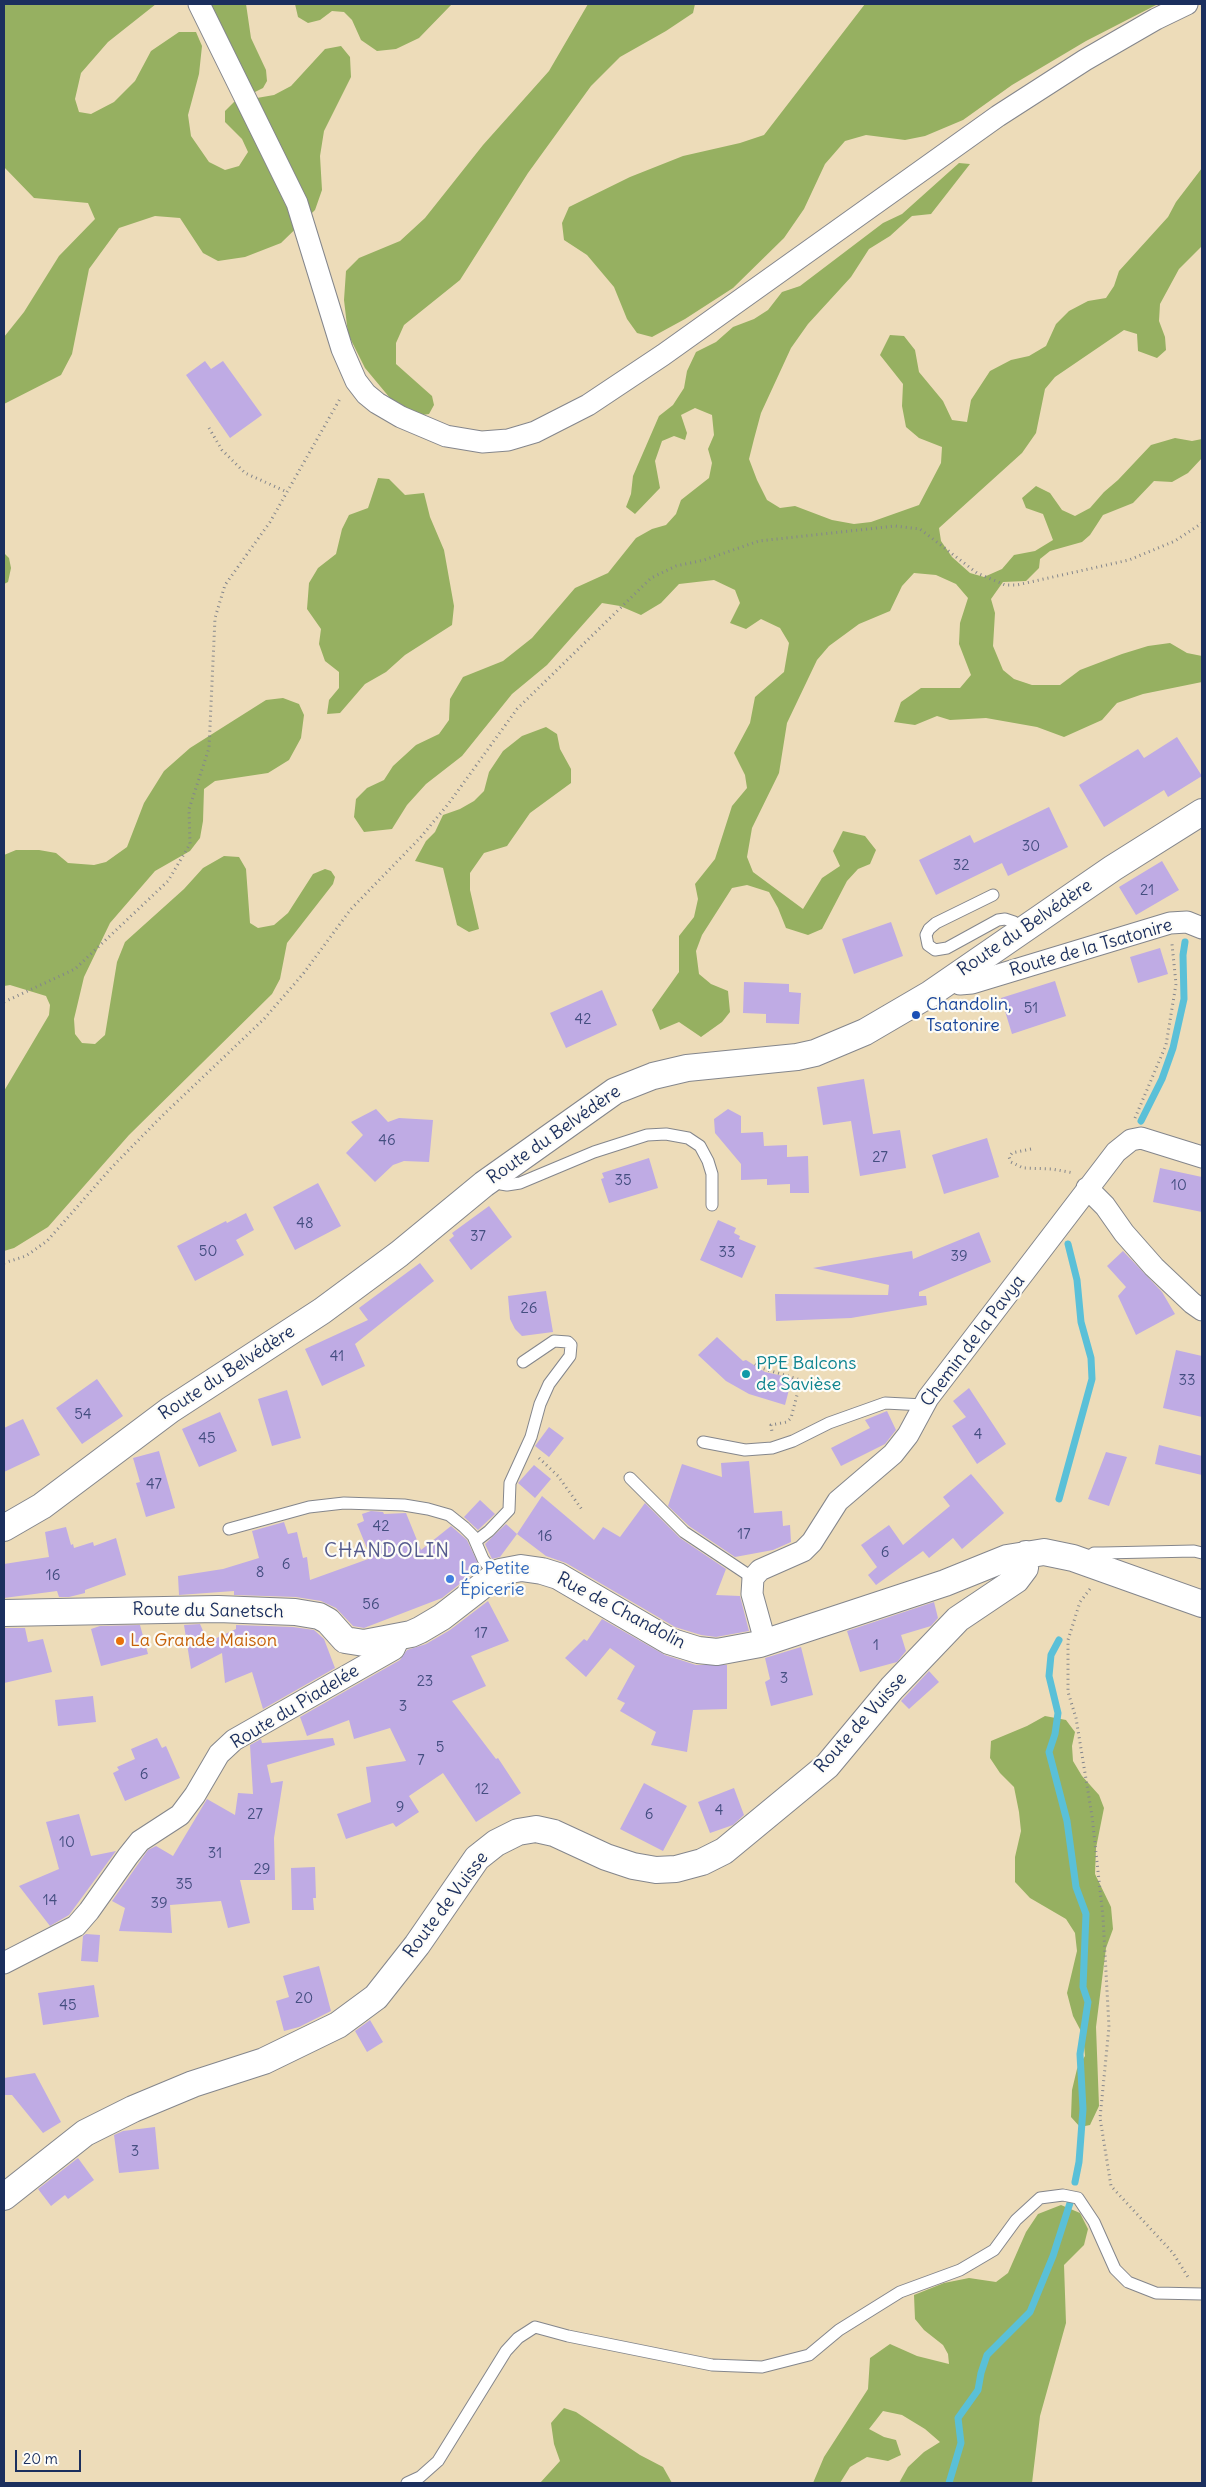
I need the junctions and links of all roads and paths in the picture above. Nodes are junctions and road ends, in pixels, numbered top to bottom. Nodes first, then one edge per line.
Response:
1 (199, 4) edge
2 (1187, 4) edge
3 (356, 381) junction
4 (210, 428) dead end
5 (287, 492) junction
6 (1202, 523) edge
7 (1202, 812) edge
8 (993, 895) dead end
9 (1170, 923) junction
10 (1202, 928) edge
11 (1021, 930) junction
12 (954, 976) junction
13 (4, 1002) edge
14 (1131, 1140) junction
15 (1031, 1149) dead end
16 (1202, 1157) edge
17 (494, 1176) junction
18 (1090, 1184) junction
19 (712, 1205) dead end
20 (4, 1263) edge
21 (1202, 1310) edge
22 (523, 1362) dead end
23 (755, 1364) dead end
24 (924, 1405) junction
25 (704, 1442) dead end
26 (778, 1446) junction
27 (526, 1448) junction
28 (630, 1478) dead end
29 (583, 1511) dead end
30 (4, 1528) edge
31 (230, 1529) dead end
32 (476, 1541) junction
33 (1202, 1553) edge
34 (1026, 1554) junction
35 (1083, 1561) junction
36 (495, 1576) junction
37 (753, 1578) junction
38 (1098, 1590) dead end
39 (1202, 1604) edge
40 (4, 1613) edge
41 (400, 1636) junction
42 (766, 1641) junction
43 (4, 1963) edge
44 (4, 2197) edge
45 (1202, 2294) edge
46 (407, 2483) edge

1 - 3 street
2 - 3 street
3 - 5 path
4 - 5 path
5 - 13 path
6 - 20 path
7 - 11 street, Route du Belvédère
8 - 11 lane
9 - 10 street, Route de la Tsatonire
9 - 12 street, Route de la Tsatonire
9 - 14 path
11 - 12 street, Route du Belvédère
12 - 17 street, Route du Belvédère
14 - 16 street
14 - 18 street, Chemin de la Pavya
15 - 18 path
17 - 19 lane
17 - 30 street, Route du Belvédère
18 - 21 street
18 - 24 street, Chemin de la Pavya
22 - 27 lane
23 - 26 path
24 - 26 lane
24 - 37 street, Chemin de la Pavya
25 - 26 lane
27 - 29 path
27 - 32 lane
28 - 37 lane
31 - 32 lane
32 - 36 lane
33 - 35 lane
34 - 35 street, Rue de Chandolin
34 - 42 street, Rue de Chandolin
34 - 44 street, Route de Vuisse
35 - 39 street, Rue de Chandolin
36 - 41 street, Rue de Chandolin
36 - 42 street, Rue de Chandolin
37 - 42 street
38 - 45 path
40 - 41 street, Route du Sanetsch
41 - 43 street, Route du Piadelée
45 - 46 lane

